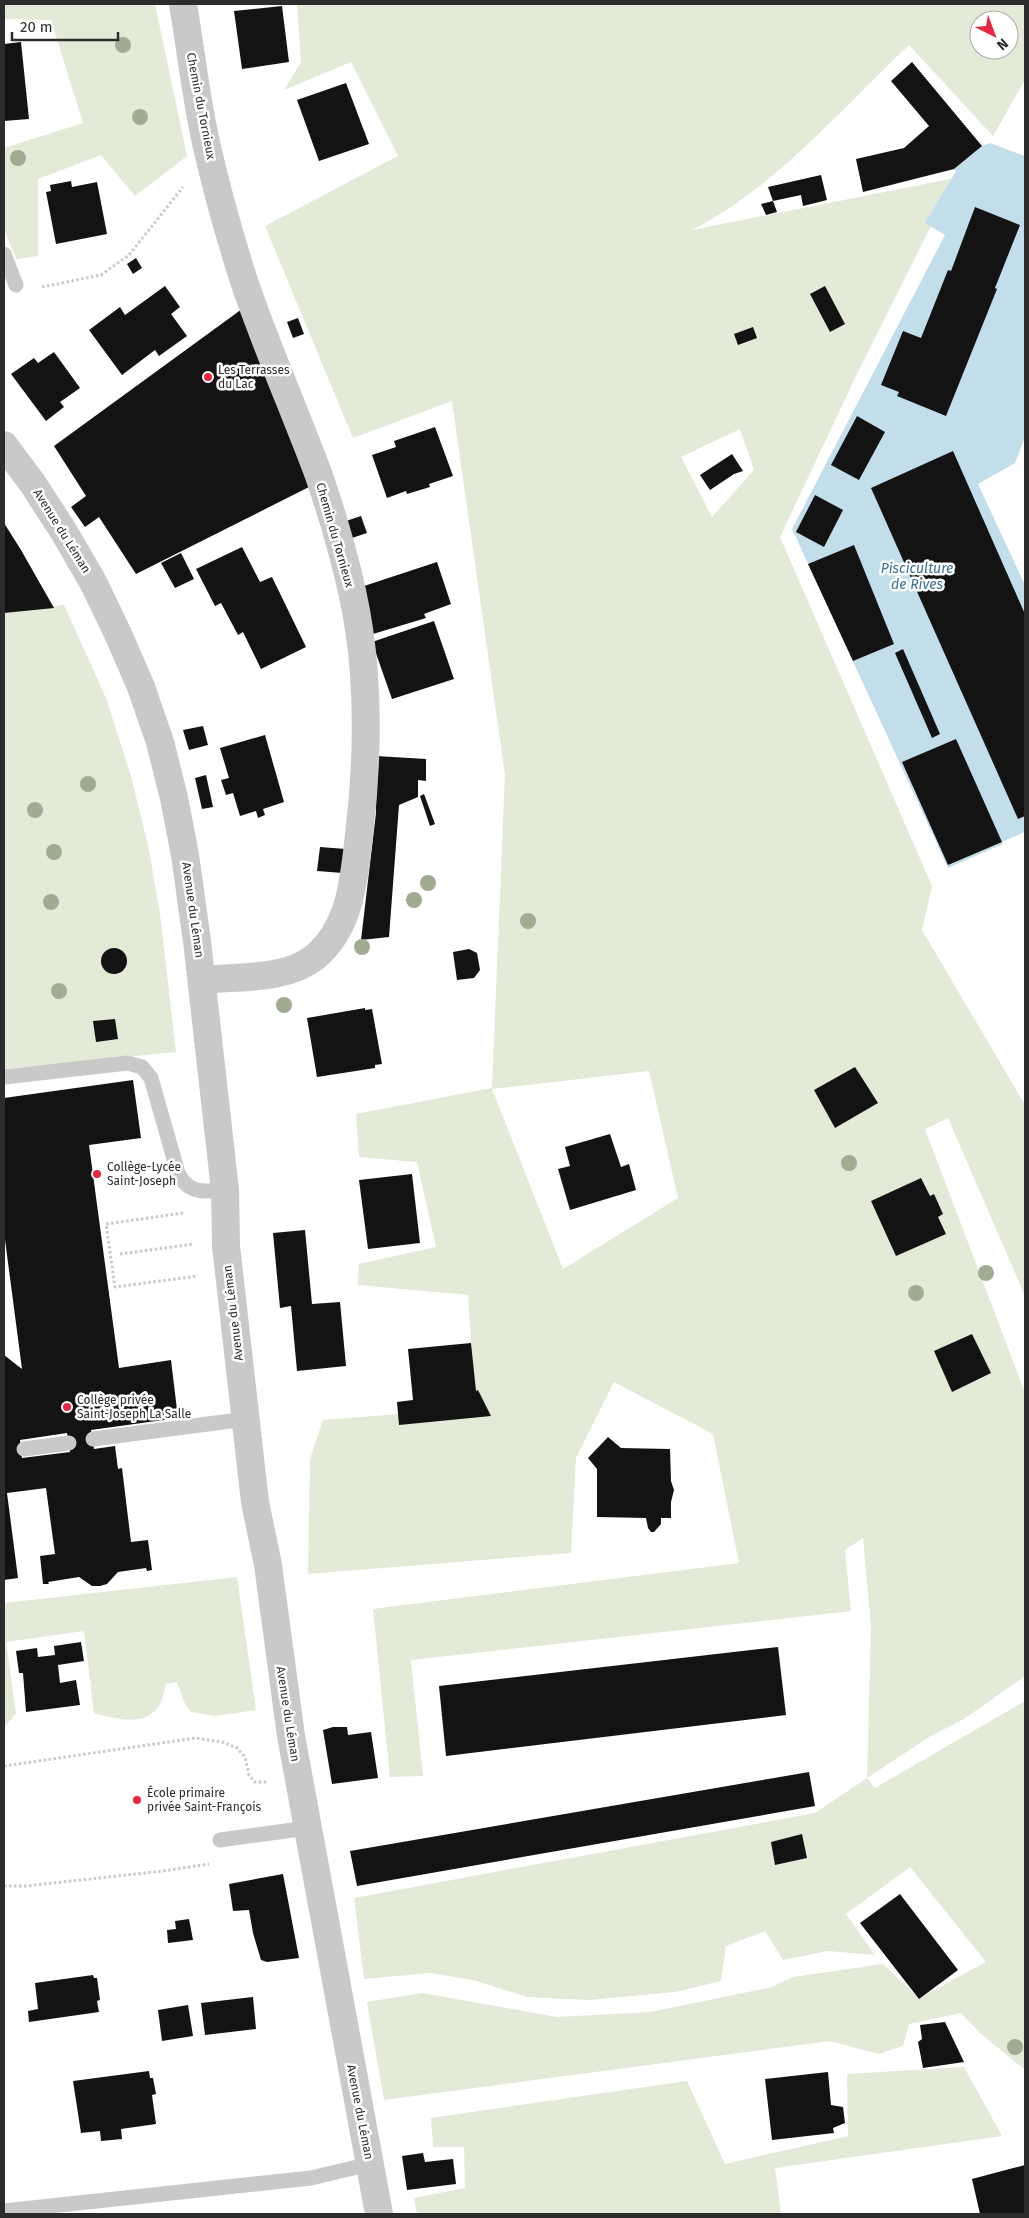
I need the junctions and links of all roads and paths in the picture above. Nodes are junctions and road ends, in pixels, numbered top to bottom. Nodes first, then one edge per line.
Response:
1 (183, 4) edge
2 (206, 146) junction
3 (4, 254) edge
4 (16, 285) joint
5 (4, 445) edge
6 (202, 980) junction
7 (4, 1077) edge
8 (225, 1190) junction
9 (171, 1215) dead end
10 (226, 1240) junction
11 (120, 1254) dead end
12 (110, 1255) junction
13 (104, 1257) dead end
14 (179, 1278) dead end
15 (246, 1418) junction
16 (93, 1440) dead end
17 (68, 1443) dead end
18 (24, 1449) dead end
19 (4, 1766) edge
20 (298, 1777) junction
21 (307, 1828) junction
22 (220, 1840) dead end
23 (217, 1863) dead end
24 (4, 1886) edge
25 (370, 2164) junction
26 (4, 2211) edge
27 (379, 2214) edge

1 - 2 street, Chemin du Tornieux
2 - 4 path
2 - 6 street, Chemin du Tornieux
3 - 4 lane
5 - 6 street, Avenue du Léman
6 - 8 street, Avenue du Léman
7 - 8 lane
8 - 10 street, Avenue du Léman
9 - 12 path
10 - 11 path
10 - 15 street, Avenue du Léman
12 - 13 path
12 - 14 path
15 - 16 lane
15 - 20 street, Avenue du Léman
17 - 18 lane
19 - 20 path
20 - 21 street, Avenue du Léman
21 - 22 lane
21 - 25 street, Avenue du Léman
23 - 24 path
25 - 26 lane
25 - 27 street, Avenue du Léman

